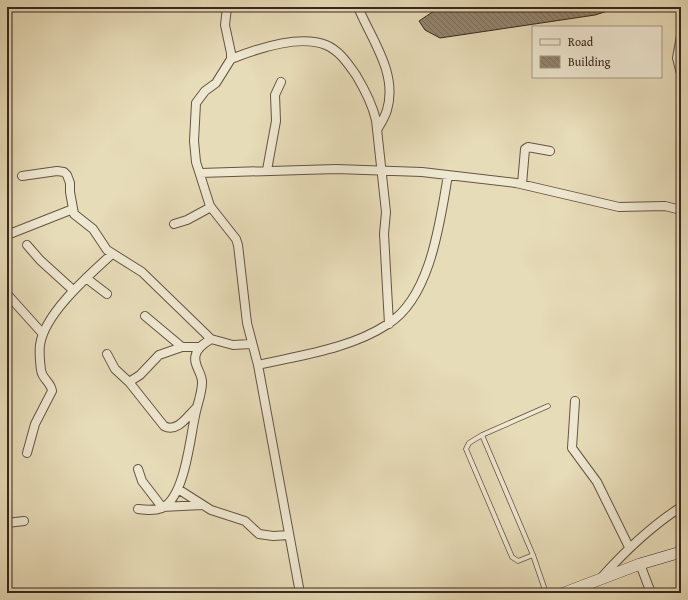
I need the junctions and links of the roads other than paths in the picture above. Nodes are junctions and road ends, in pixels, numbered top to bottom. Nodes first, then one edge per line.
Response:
1 (227, 7) edge
2 (358, 7) edge
3 (681, 36) edge
4 (231, 59) junction
5 (681, 74) edge
6 (281, 82) dead end
7 (377, 130) junction
8 (550, 151) dead end
9 (268, 170) junction
10 (381, 170) junction
11 (200, 173) junction
12 (448, 175) junction
13 (22, 176) dead end
14 (522, 184) junction
15 (211, 207) junction
16 (73, 208) junction
17 (681, 210) edge
18 (174, 224) dead end
19 (7, 235) edge
20 (27, 245) dead end
21 (112, 254) junction
22 (86, 278) junction
23 (73, 290) junction
24 (7, 294) edge
25 (107, 294) dead end
26 (146, 316) dead end
27 (389, 324) junction
28 (43, 334) junction
29 (211, 339) junction
30 (252, 344) junction
31 (182, 347) junction
32 (200, 347) junction
33 (107, 354) dead end
34 (258, 365) junction
35 (129, 382) junction
36 (575, 401) dead end
37 (548, 406) dead end
38 (197, 407) junction
39 (482, 434) junction
40 (27, 453) dead end
41 (138, 469) dead end
42 (178, 489) junction
43 (202, 505) junction
44 (681, 507) edge
45 (162, 508) junction
46 (138, 509) dead end
47 (24, 521) dead end
48 (7, 523) edge
49 (289, 536) junction
50 (629, 547) junction
51 (681, 552) edge
52 (533, 555) junction
53 (640, 564) junction
54 (600, 579) junction
55 (569, 592) edge
56 (300, 593) edge
57 (546, 593) edge
58 (651, 593) edge

1 - 4 street
2 - 7 street
3 - 5 street
4 - 7 street
4 - 11 street
6 - 9 street
7 - 10 street
8 - 14 street
9 - 10 street
9 - 11 street
10 - 12 street
10 - 27 street
11 - 15 street
12 - 14 street
12 - 27 street
13 - 16 street
14 - 17 street
15 - 18 street
15 - 30 street
16 - 19 street
16 - 21 street
20 - 23 street
21 - 22 street
21 - 29 street
22 - 23 street
22 - 25 street
23 - 28 street
24 - 28 street
26 - 31 street
27 - 34 street
28 - 40 street
29 - 30 street
29 - 32 street
30 - 34 street
31 - 32 street
31 - 35 street
32 - 38 street
33 - 35 street
34 - 49 street
35 - 38 street
36 - 50 street
37 - 39 lane
38 - 42 street
39 - 52 lane
39 - 52 lane
41 - 45 street
42 - 43 street
42 - 45 street
43 - 45 street
43 - 49 street
44 - 50 street
45 - 46 street
47 - 48 street
49 - 56 street
50 - 54 street
51 - 53 main road
52 - 57 lane
53 - 54 main road
53 - 58 street
54 - 55 main road

